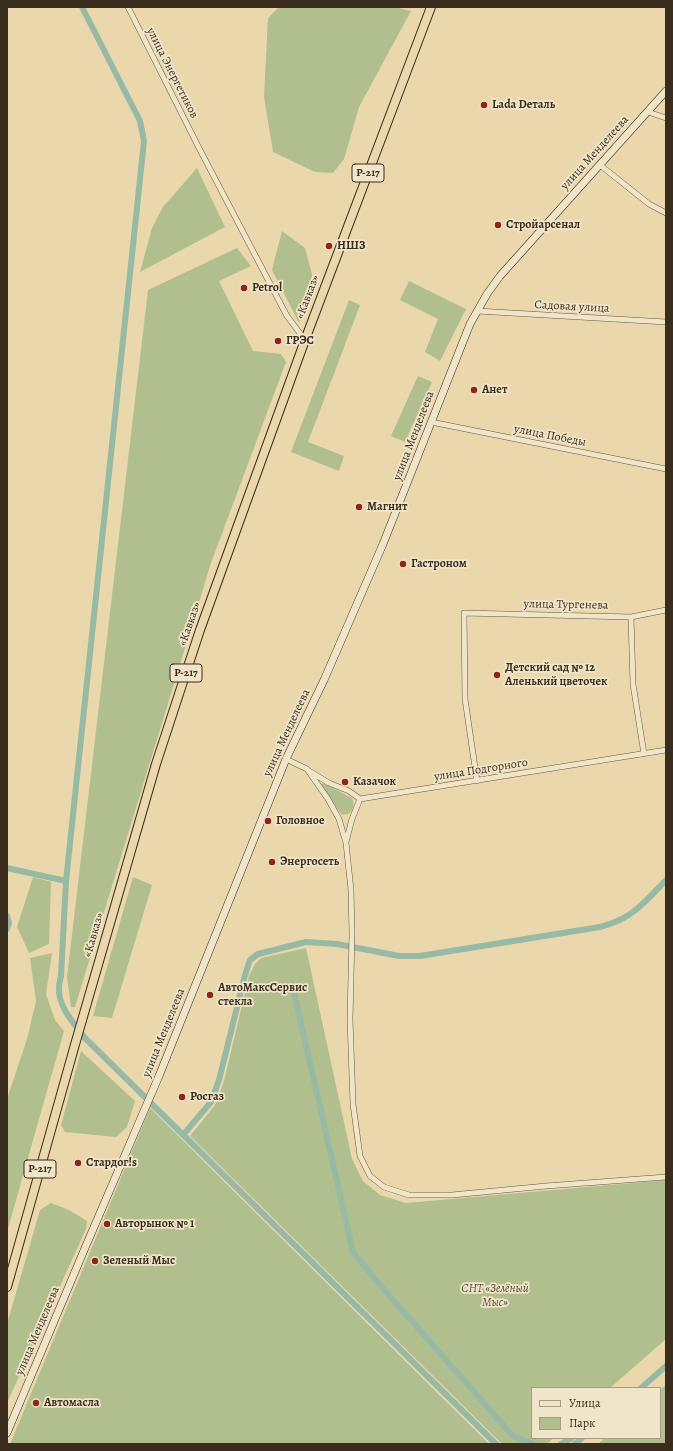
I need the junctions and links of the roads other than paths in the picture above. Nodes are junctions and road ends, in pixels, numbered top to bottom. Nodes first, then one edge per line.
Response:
1 (128, 7) edge
2 (431, 7) edge
3 (666, 91) edge
4 (648, 112) junction
5 (666, 118) edge
6 (600, 165) junction
7 (666, 213) edge
8 (477, 311) junction
9 (666, 322) edge
10 (305, 340) junction
11 (431, 422) junction
12 (666, 469) edge
13 (666, 610) edge
14 (631, 617) junction
15 (666, 750) edge
16 (644, 754) junction
17 (286, 758) junction
18 (307, 769) junction
19 (476, 781) junction
20 (360, 799) junction
21 (346, 843) junction
22 (666, 1176) edge
23 (7, 1287) edge
24 (7, 1433) edge

1 - 10 street, улица Энергетиков
2 - 10 highway, «Кавказ» / Р-217
3 - 4 main road, улица Менделеева
4 - 5 street
4 - 6 main road, улица Менделеева
6 - 7 street
6 - 8 main road, улица Менделеева
8 - 9 street, Садовая улица
8 - 11 main road, улица Менделеева
10 - 23 highway, «Кавказ» / Р-217
11 - 12 street, улица Победы
11 - 17 main road, улица Менделеева
13 - 14 street, улица Тургенева
14 - 16 street
14 - 19 street, улица Тургенева
15 - 16 street, улица Подгорного
16 - 19 street, улица Подгорного
17 - 18 street
17 - 24 main road, улица Менделеева
18 - 20 street
18 - 21 street
19 - 20 street, улица Подгорного
20 - 21 street
21 - 22 street

